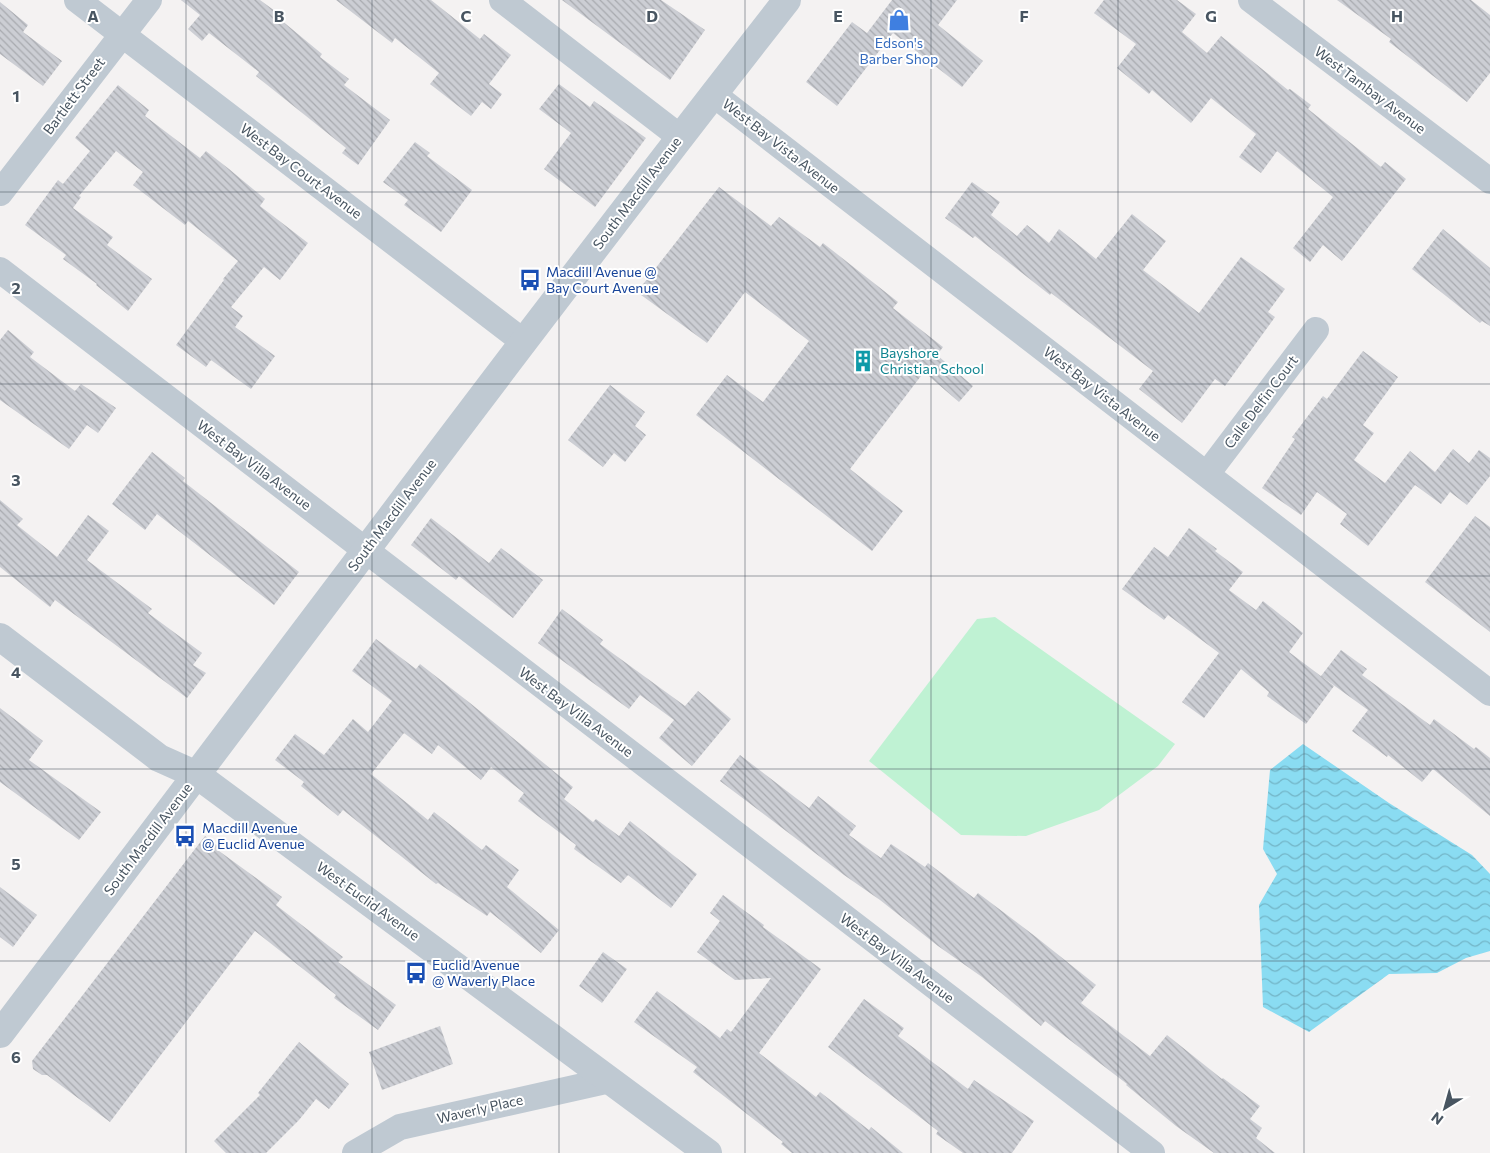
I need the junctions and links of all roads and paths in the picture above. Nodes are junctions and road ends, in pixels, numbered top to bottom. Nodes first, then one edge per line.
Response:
1 (77, 0) edge
2 (149, 0) edge
3 (502, 0) edge
4 (787, 0) edge
5 (1251, 0) edge
6 (122, 34) junction
7 (713, 94) junction
8 (680, 137) junction
9 (1490, 181) edge
10 (0, 193) edge
11 (0, 270) edge
12 (1316, 330) dead end
13 (524, 342) junction
14 (1206, 474) junction
15 (365, 550) junction
16 (0, 637) edge
17 (1490, 693) edge
18 (197, 775) junction
19 (0, 1034) edge
20 (610, 1080) junction
21 (355, 1153) edge
22 (708, 1153) edge
23 (1152, 1153) edge

1 - 6 street, West Bay Court Avenue
2 - 6 street, Bartlett Street
3 - 8 street
4 - 7 street, South Macdill Avenue
5 - 9 street, West Tambay Avenue
6 - 10 street, Bartlett Street
6 - 13 street, West Bay Court Avenue
7 - 8 street, South Macdill Avenue
7 - 14 street, West Bay Vista Avenue
8 - 13 street, South Macdill Avenue
11 - 15 street, West Bay Villa Avenue
12 - 14 street, Calle Delfin Court
13 - 15 street, South Macdill Avenue
14 - 17 street, West Bay Vista Avenue
15 - 18 street, South Macdill Avenue
15 - 23 street, West Bay Villa Avenue
16 - 18 street, West Euclid Avenue
18 - 19 street, South Macdill Avenue
18 - 20 street, West Euclid Avenue
20 - 21 street, Waverly Place
20 - 22 street, West Euclid Avenue

